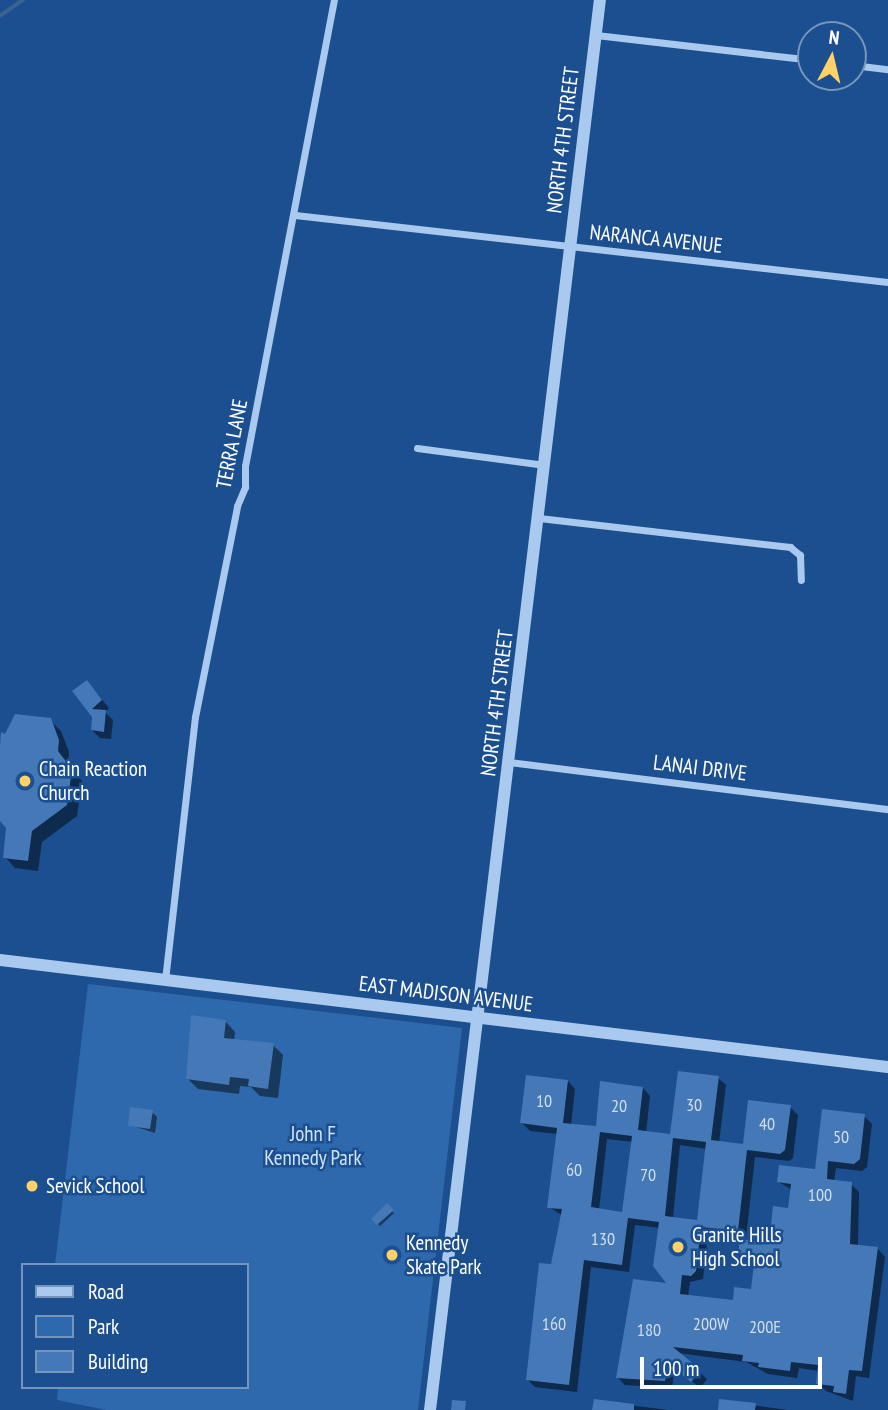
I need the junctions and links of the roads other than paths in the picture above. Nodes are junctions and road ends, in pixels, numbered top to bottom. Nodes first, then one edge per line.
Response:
1 (334, 0) edge
2 (600, 0) edge
3 (596, 35) junction
4 (797, 58) edge
5 (867, 67) edge
6 (888, 69) edge
7 (295, 215) junction
8 (570, 247) junction
9 (888, 282) edge
10 (417, 448) dead end
11 (546, 465) junction
12 (539, 518) junction
13 (801, 580) dead end
14 (509, 762) junction
15 (888, 809) edge
16 (0, 960) edge
17 (165, 980) junction
18 (477, 1017) junction
19 (888, 1067) edge
20 (430, 1410) edge

1 - 7 street, TERRA LANE
2 - 3 street, NORTH 4TH STREET
3 - 4 street
3 - 8 street, NORTH 4TH STREET
5 - 6 street
7 - 8 street, NARANCA AVENUE
7 - 17 street, TERRA LANE
8 - 9 street, NARANCA AVENUE
8 - 11 street, NORTH 4TH STREET
10 - 11 street
11 - 12 street, NORTH 4TH STREET
12 - 13 street
12 - 14 street, NORTH 4TH STREET
14 - 15 street, LANAI DRIVE
14 - 18 street, NORTH 4TH STREET
16 - 17 street, EAST MADISON AVENUE
17 - 18 street, EAST MADISON AVENUE
18 - 19 street, EAST MADISON AVENUE
18 - 20 street, NORTH 4TH STREET

